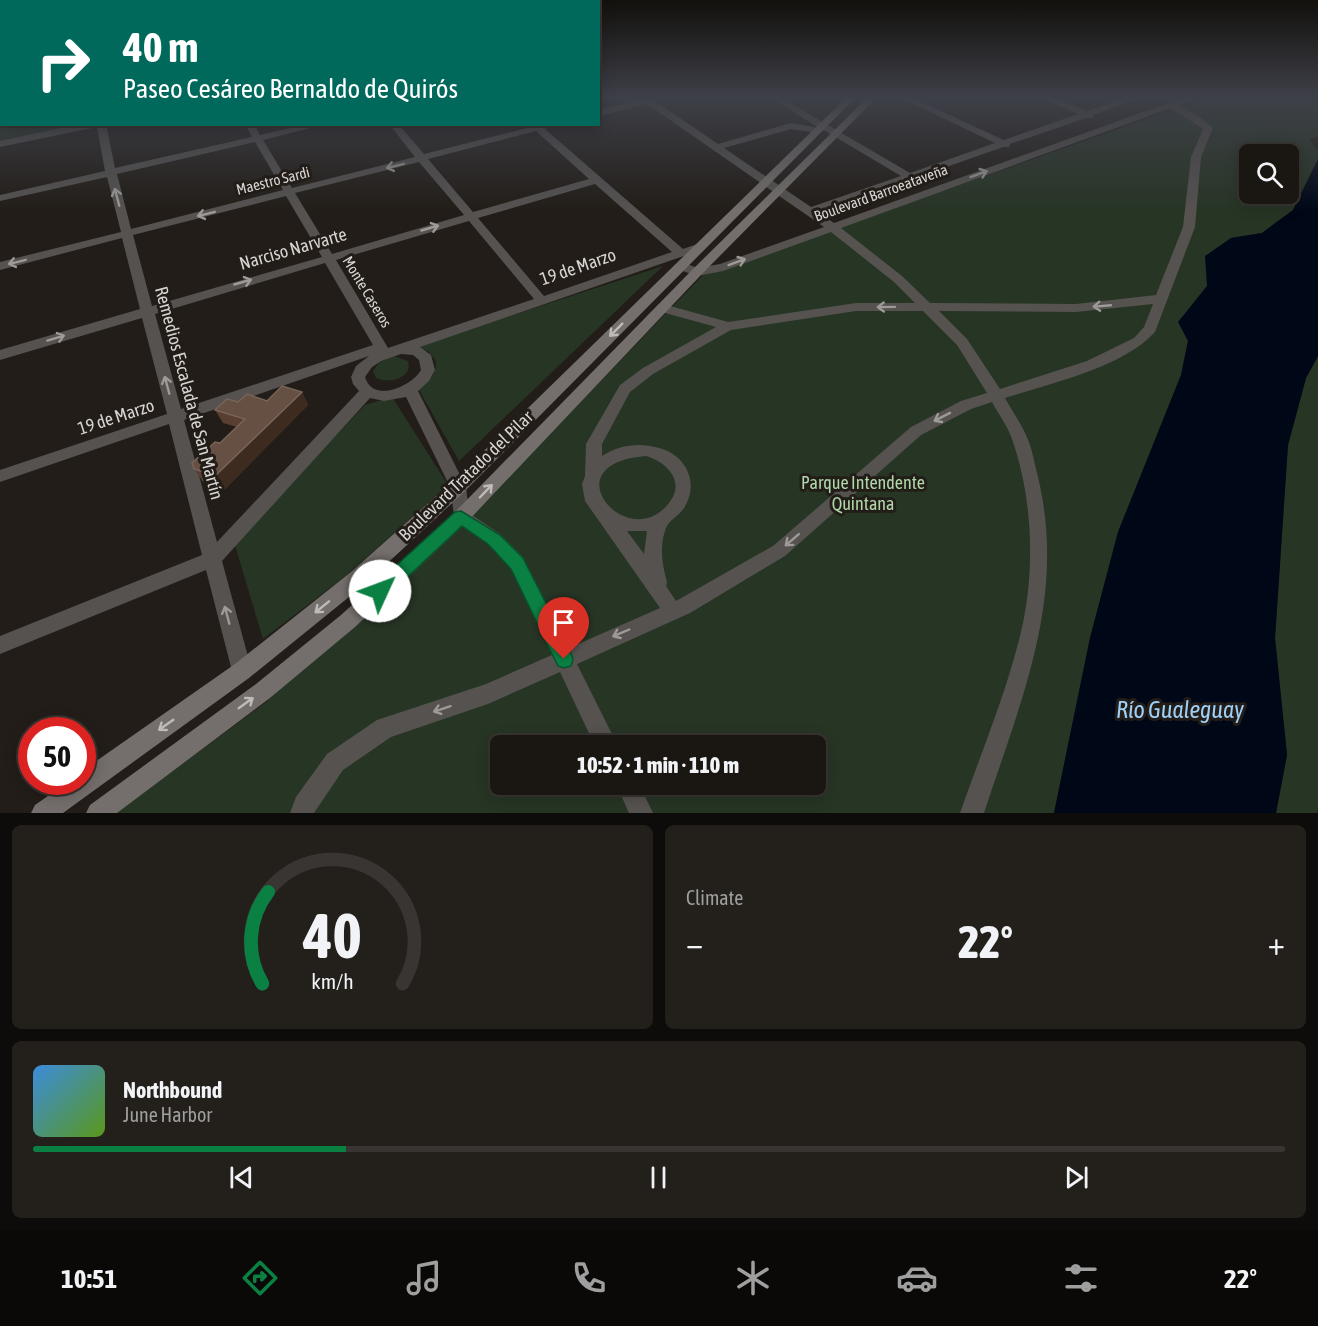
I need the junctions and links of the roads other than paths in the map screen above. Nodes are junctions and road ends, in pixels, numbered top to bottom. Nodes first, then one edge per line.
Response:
1 (43, 135) edge
2 (103, 135) edge
3 (254, 135) edge
4 (278, 135) edge
5 (402, 135) edge
6 (507, 135) edge
7 (544, 135) edge
8 (700, 135) edge
9 (759, 135) edge
10 (820, 135) edge
11 (834, 135) edge
12 (984, 135) edge
13 (1028, 135) edge
14 (1085, 135) edge
15 (1205, 135) edge
16 (257, 140) junction
17 (0, 144) edge
18 (1003, 144) junction
19 (718, 147) junction
20 (1028, 156) junction
21 (422, 159) junction
22 (111, 173) junction
23 (909, 176) junction
24 (596, 180) junction
25 (773, 185) junction
26 (933, 190) junction
27 (290, 193) junction
28 (0, 198) edge
29 (810, 211) junction
30 (733, 214) junction
31 (471, 217) junction
32 (750, 218) junction
33 (832, 227) junction
34 (127, 234) junction
35 (327, 258) junction
36 (686, 264) junction
37 (0, 266) edge
38 (1160, 300) junction
39 (542, 301) junction
40 (645, 302) junction
41 (926, 306) junction
42 (663, 308) junction
43 (147, 310) junction
44 (728, 326) junction
45 (401, 349) junction
46 (382, 350) junction
47 (0, 355) edge
48 (410, 389) junction
49 (368, 391) junction
50 (996, 394) junction
51 (175, 418) junction
52 (603, 425) junction
53 (626, 451) junction
54 (593, 475) junction
55 (0, 476) edge
56 (458, 487) junction
57 (461, 517) junction
58 (609, 519) junction
59 (661, 519) junction
60 (212, 559) junction
61 (661, 594) junction
62 (673, 612) junction
63 (0, 645) edge
64 (564, 659) junction
65 (242, 671) junction
66 (602, 735) edge
67 (632, 795) edge
68 (42, 813) edge
69 (98, 813) edge
70 (302, 813) edge
71 (641, 813) edge
72 (972, 813) edge

1 - 17 street
2 - 22 street, Remedios Escalada de San Martín
3 - 16 street, Monte Caseros
4 - 16 street
5 - 21 street
6 - 21 street, Maestro Sardi
7 - 24 street
8 - 19 street
9 - 19 street
10 - 25 main road, Boulevard Tratado del Pilar
11 - 23 street
12 - 18 street
13 - 18 street
14 - 20 street, Boulevard Barroeataveña
15 - 38 street
16 - 22 street
16 - 27 street, Monte Caseros
18 - 20 street
18 - 23 street
19 - 25 street
26 -> 20 street, Boulevard Barroeataveña
21 -> 27 street, Maestro Sardi
21 - 31 street
22 - 28 street
34 -> 22 street, Remedios Escalada de San Martín
23 - 26 street
23 - 29 street
24 - 31 street, Narciso Narvarte
24 - 36 street
25 - 29 street
25 - 30 main road, Boulevard Tratado del Pilar
25 - 32 main road, Boulevard Tratado del Pilar
26 - 33 street, Boulevard Barroeataveña
27 -> 34 street, Maestro Sardi
27 - 35 street, Monte Caseros
29 - 33 street
30 - 32 main road
30 - 36 main road, Boulevard Tratado del Pilar
35 -> 31 street, Narciso Narvarte
31 - 39 street
32 - 36 main road, Boulevard Tratado del Pilar
36 -> 33 street, Boulevard Barroeataveña
33 - 41 street
34 -> 37 street, Maestro Sardi
34 - 43 street, Remedios Escalada de San Martín
43 -> 35 street, Narciso Narvarte
35 - 46 street, Monte Caseros
36 - 39 street, 19 de Marzo
36 - 40 main road, Boulevard Tratado del Pilar
36 - 42 main road, Boulevard Tratado del Pilar
38 -> 41 street
38 - 50 street
39 - 45 street, 19 de Marzo
40 - 42 main road
40 -> 56 main road, Boulevard Tratado del Pilar
41 -> 44 street
41 - 50 street
42 - 44 street
57 -> 42 main road, Boulevard Tratado del Pilar
47 -> 43 street, Narciso Narvarte
51 -> 43 street, Remedios Escalada de San Martín
44 - 52 street
45 - 46 street
45 - 48 street
46 - 49 street
46 - 51 street, 19 de Marzo
48 - 49 street
48 - 56 street
49 - 60 street
50 -> 62 street
50 - 72 street
51 - 55 street, 19 de Marzo
51 - 60 street, Remedios Escalada de San Martín
52 - 53 street
52 - 54 street
53 - 54 street
53 - 59 street
54 - 58 street
56 - 57 street
56 -> 65 main road, Boulevard Tratado del Pilar
57 - 64 street
69 -> 57 main road, Boulevard Tratado del Pilar
58 - 59 street
58 - 61 street
59 - 61 street
60 - 63 street
65 -> 60 street, Remedios Escalada de San Martín
61 - 62 street
62 -> 64 street
64 - 66 street
64 -> 70 street
65 -> 68 main road, Boulevard Tratado del Pilar
67 - 71 street

